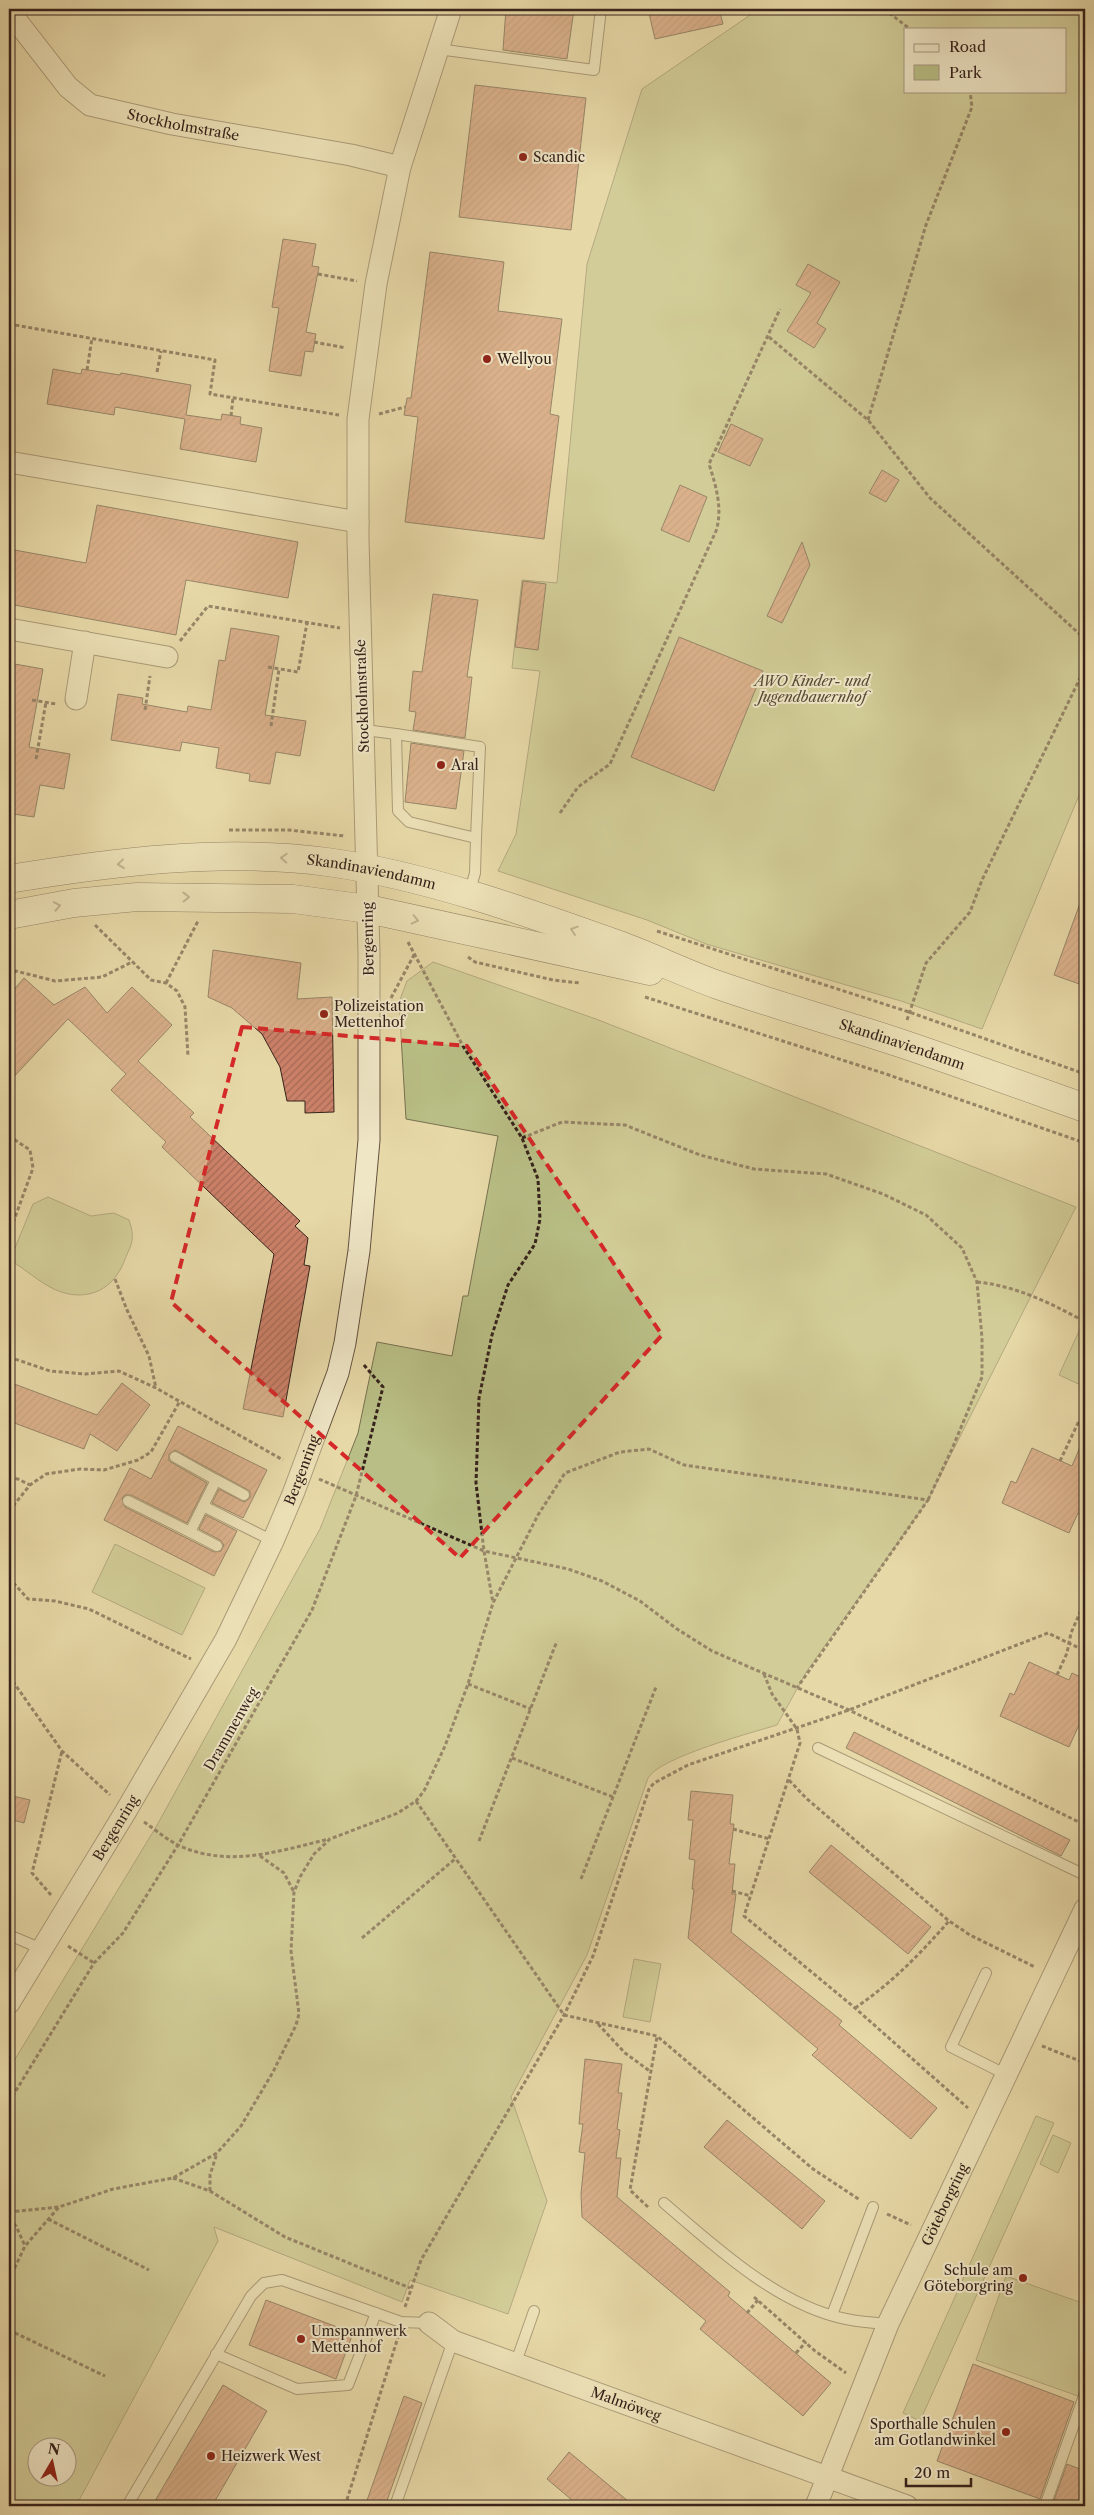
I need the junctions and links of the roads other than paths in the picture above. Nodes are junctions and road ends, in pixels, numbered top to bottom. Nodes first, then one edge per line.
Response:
1 (451, 9) edge
2 (601, 9) edge
3 (9, 11) edge
4 (438, 49) junction
5 (400, 167) junction
6 (9, 462) edge
7 (358, 522) junction
8 (9, 628) edge
9 (84, 642) junction
10 (161, 655) road end
11 (76, 699) dead end
12 (364, 730) junction
13 (396, 734) junction
14 (476, 838) junction
15 (366, 870) junction
16 (9, 879) edge
17 (468, 895) junction
18 (368, 909) junction
19 (9, 915) edge
20 (718, 984) junction
21 (1085, 1108) edge
22 (175, 1457) dead end
23 (216, 1480) junction
24 (244, 1495) dead end
25 (128, 1501) dead end
26 (203, 1506) junction
27 (190, 1532) junction
28 (273, 1541) junction
29 (217, 1546) dead end
30 (818, 1748) dead end
31 (1085, 1876) edge
32 (1085, 1909) edge
33 (1080, 1931) edge
34 (9, 1935) edge
35 (46, 1942) junction
36 (986, 1973) dead end
37 (9, 2002) edge
38 (1007, 2075) junction
39 (664, 2203) dead end
40 (873, 2207) road end
41 (534, 2311) dead end
42 (376, 2313) junction
43 (832, 2315) junction
44 (429, 2322) joint
45 (888, 2324) junction
46 (453, 2341) junction
47 (216, 2354) junction
48 (515, 2365) junction
49 (1085, 2393) edge
50 (826, 2476) junction
51 (127, 2506) edge
52 (395, 2506) edge
53 (816, 2506) edge
54 (906, 2506) edge
55 (1045, 2506) edge

1 - 4 street, Stockholmstraße
2 - 4 lane
3 - 5 street, Stockholmstraße
4 - 5 street, Stockholmstraße
5 - 7 street, Stockholmstraße
6 - 7 street
7 - 12 street, Stockholmstraße
8 - 9 street
9 - 10 street
9 - 11 street
12 - 13 lane
12 - 15 street, Stockholmstraße
13 - 14 lane
13 - 14 lane
14 - 17 lane
15 -> 16 main road, Skandinaviendamm
15 - 17 main road, Skandinaviendamm
15 - 18 street, Bergenring
20 -> 17 main road, Skandinaviendamm
19 -> 18 main road, Skandinaviendamm
18 -> 20 main road, Skandinaviendamm
18 - 28 street, Bergenring
20 - 21 main road, Skandinaviendamm
22 - 23 lane
23 - 24 lane
23 - 26 lane
25 - 27 lane
26 - 27 lane
26 - 28 lane
27 - 29 lane
28 - 35 street, Bergenring
30 - 31 lane
32 - 33 street, Göteborgring
33 - 38 street, Göteborgring
34 - 35 lane
35 - 37 street, Bergenring
36 - 38 lane
38 - 45 street, Göteborgring
39 - 43 lane
40 - 43 lane
41 - 48 lane
42 - 44 lane
42 - 47 lane
42 - 47 lane
43 - 45 lane
44 - 46 street, Malmöweg
45 - 50 street, Göteborgring
46 - 48 street, Malmöweg
46 - 52 lane
47 - 51 lane
48 - 50 street, Malmöweg
49 - 55 lane
50 - 53 street, Göteborgring
50 - 54 street, Malmöweg

